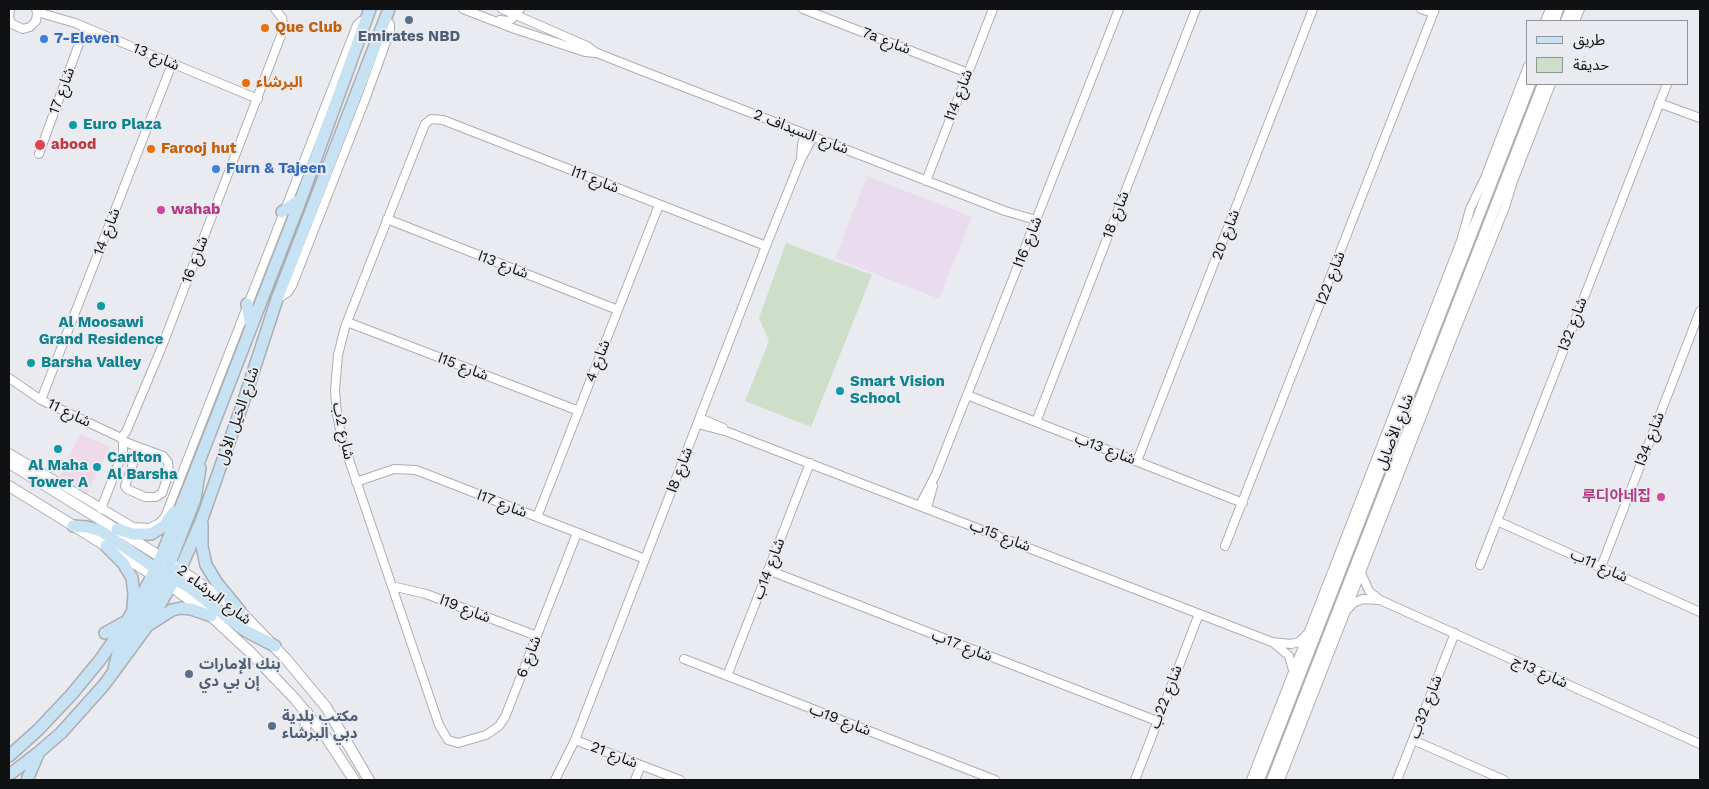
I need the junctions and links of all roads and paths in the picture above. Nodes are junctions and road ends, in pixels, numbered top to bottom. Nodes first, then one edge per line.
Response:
1 (9, 9) edge
2 (36, 9) edge
3 (276, 9) edge
4 (394, 9) edge
5 (463, 9) edge
6 (502, 9) edge
7 (803, 9) edge
8 (993, 9) edge
9 (1120, 9) edge
10 (1196, 9) edge
11 (1313, 9) edge
12 (1421, 9) edge
13 (1434, 11) edge
14 (518, 12) edge
15 (385, 13) edge
16 (369, 14) edge
17 (53, 17) junction
18 (488, 18) junction
19 (9, 21) edge
20 (36, 21) junction
21 (85, 27) junction
22 (597, 53) junction
23 (172, 64) junction
24 (1526, 71) edge
25 (968, 73) junction
26 (1530, 85) edge
27 (1543, 85) edge
28 (1551, 85) edge
29 (1667, 85) edge
30 (258, 99) junction
31 (1659, 103) junction
32 (1700, 118) edge
33 (425, 124) joint
34 (809, 136) junction
35 (39, 154) dead end
36 (926, 181) junction
37 (300, 199) junction
38 (659, 205) junction
39 (282, 212) junction
40 (387, 219) junction
41 (1035, 223) junction
42 (766, 246) junction
43 (1486, 257) junction
44 (1473, 265) junction
45 (277, 299) junction
46 (247, 304) junction
47 (618, 310) junction
48 (1700, 311) edge
49 (347, 322) junction
50 (251, 326) junction
51 (1434, 362) junction
52 (9, 378) edge
53 (1436, 379) junction
54 (967, 395) junction
55 (41, 400) junction
56 (579, 411) junction
57 (699, 421) junction
58 (1036, 422) junction
59 (122, 439) junction
60 (138, 447) junction
61 (9, 453) edge
62 (200, 459) junction
63 (1137, 461) junction
64 (9, 463) edge
65 (810, 463) junction
66 (356, 482) junction
67 (9, 486) edge
68 (188, 489) junction
69 (1243, 503) junction
70 (924, 506) junction
71 (104, 510) junction
72 (537, 518) junction
73 (202, 519) junction
74 (1497, 520) junction
75 (73, 526) junction
76 (114, 527) junction
77 (577, 533) junction
78 (106, 546) junction
79 (1225, 546) dead end
80 (645, 559) junction
81 (1480, 565) dead end
82 (1601, 567) junction
83 (768, 570) junction
84 (166, 573) junction
85 (1361, 573) junction
86 (392, 586) junction
87 (1380, 600) junction
88 (1326, 609) junction
89 (240, 611) junction
90 (1346, 611) junction
91 (1700, 611) edge
92 (1199, 614) junction
93 (130, 616) junction
94 (211, 616) junction
95 (148, 624) junction
96 (1310, 630) junction
97 (105, 633) dead end
98 (1455, 633) junction
99 (537, 636) junction
100 (1272, 642) junction
101 (275, 646) junction
102 (684, 659) dead end
103 (114, 673) junction
104 (1292, 675) junction
105 (727, 676) junction
106 (306, 712) junction
107 (1157, 721) junction
108 (305, 731) dead end
109 (445, 738) joint
110 (575, 740) junction
111 (1413, 740) junction
112 (1700, 744) edge
113 (39, 752) junction
114 (9, 756) edge
115 (1286, 756) junction
116 (641, 765) junction
117 (9, 775) edge
118 (1256, 778) edge
119 (27, 780) edge
120 (354, 780) edge
121 (369, 780) edge
122 (556, 780) edge
123 (635, 780) edge
124 (680, 780) edge
125 (996, 780) edge
126 (1135, 780) edge
127 (1272, 780) edge
128 (1280, 780) edge
129 (1397, 780) edge
130 (1504, 780) edge

1 - 19 street
2 - 17 street, شارع 13
2 - 20 street
3 - 30 street, شارع 16
4 - 15 main road
5 - 18 street, شارع السيداف 2
6 - 14 street, شارع السيداف 2
7 - 25 street, 7a شارع
8 - 25 street, شارع 14ا
9 - 41 street, شارع 16ا
10 - 58 street, شارع 18
11 - 63 street, شارع 20
12 - 13 street
13 - 69 street, شارع 22ا
14 - 18 street
14 - 22 street, شارع السيداف 2
15 - 45 main road, شارع الخيل الأول
15 - 45 street
16 - 37 main road, شارع الخيل الأول
16 - 39 street
17 - 20 street
17 - 21 street, شارع 13
18 - 22 street, شارع السيداف 2
19 - 20 street
21 - 23 street, شارع 13
21 - 35 street, شارع 17
22 - 34 street, شارع السيداف 2
23 - 30 street, شارع 13
23 - 55 street, شارع 14
24 - 96 street
25 - 36 street, شارع 14ا
26 - 88 street, شارع الأصايل
27 - 44 street, شارع الأصايل
28 - 43 street
29 - 31 street, شارع 32ا
30 - 59 street, شارع 16
31 - 32 street
31 - 74 street, شارع 32ا
33 - 38 street, شارع 11ا
33 - 40 street, شارع 2ب
34 - 36 street, شارع السيداف 2
34 - 42 street, شارع 8ا
36 - 41 street, شارع السيداف 2
37 - 39 main road
37 - 50 main road, شارع الخيل الأول
38 - 42 street, شارع 11ا
38 - 47 street, شارع 4
39 - 46 street
40 - 47 street, شارع 13ا
40 - 49 street, شارع 2ب
41 - 54 street, شارع 16ا
42 - 57 street, شارع 8ا
43 - 44 street
43 - 53 street
44 - 51 street, شارع الأصايل
45 - 73 main road, شارع الخيل الأول
46 - 50 main road
46 - 71 street
47 - 56 street, شارع 4
48 - 82 street, شارع 34ا
49 - 56 street, شارع 15ا
49 - 66 street, شارع 2ب
50 - 62 main road, شارع الخيل الأول
51 - 53 street
51 - 115 street, شارع الأصايل
52 - 55 street, شارع 11
53 - 85 street
54 - 58 street, شارع 13ب
54 - 70 street, شارع 16ا
55 - 59 street, شارع 11
56 - 72 street, شارع 4
57 - 65 street, شارع 15ب
57 - 80 street, شارع 8ا
58 - 63 street, شارع 13ب
59 - 60 street, شارع 11
59 - 71 street
60 - 60 street
61 - 71 street
62 - 68 main road, شارع الخيل الأول
62 - 84 main road
63 - 69 street, شارع 13ب
64 - 76 street, شارع البرشاء 2
65 - 70 street, شارع 15ب
65 - 83 street, شارع 14ب
66 - 72 street, شارع 17ا
66 - 86 street, شارع 2ب
67 - 75 street, شارع البرشاء 2
68 - 76 main road
68 - 84 main road, شارع الخيل الأول
69 - 79 street, شارع 22ا
70 - 92 street, شارع 15ب
71 - 76 street
72 - 77 street, شارع 17ا
73 - 84 main road, شارع الخيل الأول
73 - 89 main road
74 - 81 street, شارع 32ا
74 - 82 street, شارع 11ب
75 - 78 street, شارع البرشاء 2
75 - 84 main road
76 - 84 street, شارع البرشاء 2
77 - 80 street, شارع 17ا
77 - 99 street, شارع 6
78 - 84 street, شارع البرشاء 2
78 - 93 main road
80 - 110 street, شارع 8ا
82 - 91 street, شارع 11ب
83 - 105 street, شارع 14ب
83 - 107 street, شارع 17ب
84 - 89 street, شارع البرشاء 2
84 - 93 main road, شارع الخيل الأول
84 - 94 street, شارع البرشاء 2
84 - 95 main road, شارع الخيل الأول
84 - 101 main road
84 - 103 main road
85 - 87 street, شارع 13ج
85 - 90 street
86 - 99 street, شارع 19ا
86 - 109 street, شارع 2ب
87 - 90 street, شارع 13ج
87 - 98 street, شارع 13ج
88 - 96 street
88 - 118 street, شارع الأصايل
89 - 101 street, شارع البرشاء 2
90 - 115 street
92 - 100 street, شارع 15ب
92 - 107 street, شارع 22ب
93 - 97 main road
93 - 114 main road, شارع الخيل الأول
94 - 95 main road
94 - 106 street, شارع البرشاء 2
95 - 103 main road, شارع الخيل الأول
96 - 100 street, شارع 15ب
96 - 104 street
98 - 111 street, شارع 32ب
98 - 112 street, شارع 13ج
99 - 109 street, شارع 6
100 - 104 street, شارع 15ب
101 - 121 street, شارع البرشاء 2
102 - 105 street, شارع 19ب
103 - 113 main road, شارع الخيل الأول
104 - 118 street
105 - 125 street, شارع 19ب
106 - 108 street
106 - 120 street, شارع البرشاء 2
107 - 126 street, شارع 22ب
110 - 116 street, شارع 21
110 - 122 street, شارع 8ا
111 - 129 street, شارع 32ب
111 - 130 street
113 - 117 main road, شارع الخيل الأول
113 - 119 main road
115 - 127 street, شارع الأصايل
115 - 128 street
116 - 123 street
116 - 124 street, شارع 21

